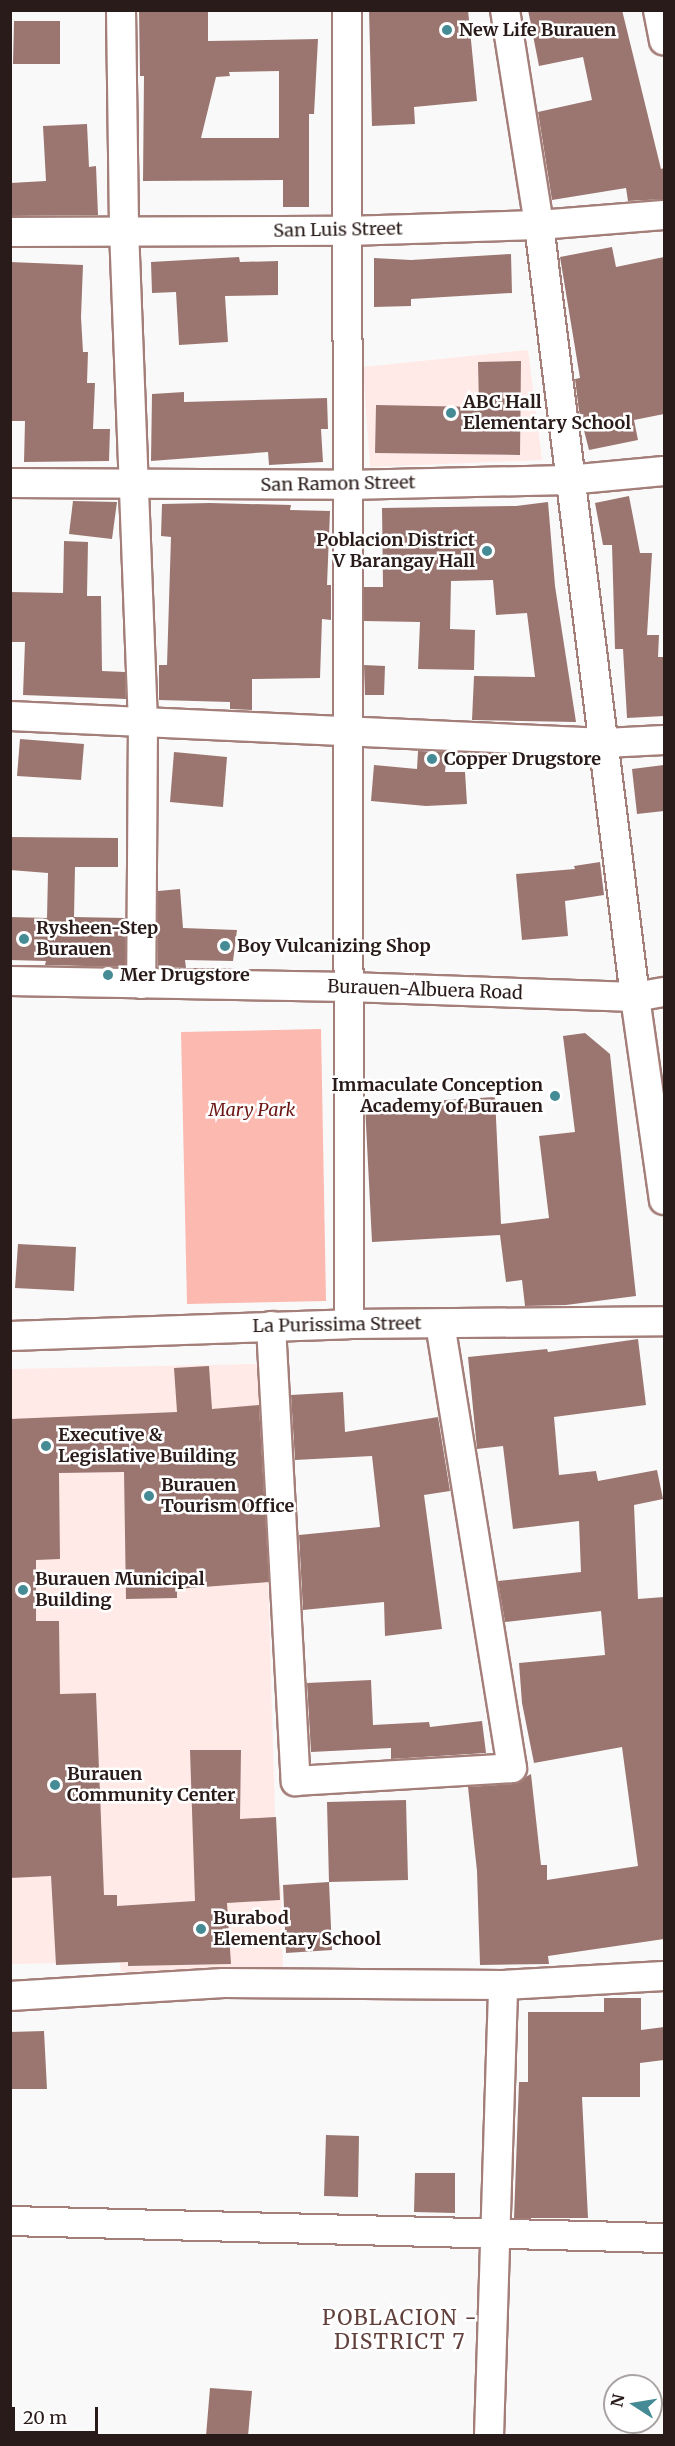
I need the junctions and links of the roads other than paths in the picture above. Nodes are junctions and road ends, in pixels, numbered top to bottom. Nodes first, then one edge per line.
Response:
1 (121, 10) edge
2 (347, 10) edge
3 (505, 10) edge
4 (658, 10) edge
5 (664, 40) edge
6 (664, 215) edge
7 (538, 225) junction
8 (124, 229) junction
9 (347, 231) junction
10 (10, 232) edge
11 (664, 471) edge
12 (568, 480) junction
13 (10, 483) edge
14 (347, 484) junction
15 (132, 485) junction
16 (10, 716) edge
17 (143, 722) junction
18 (346, 732) junction
19 (664, 740) edge
20 (605, 743) junction
21 (10, 981) edge
22 (141, 984) junction
23 (348, 987) junction
24 (664, 992) edge
25 (635, 997) junction
26 (664, 1200) edge
27 (664, 1321) edge
28 (349, 1324) junction
29 (440, 1324) junction
30 (271, 1326) junction
31 (10, 1336) edge
32 (664, 1976) edge
33 (503, 1985) junction
34 (10, 1996) edge
35 (10, 2221) edge
36 (496, 2235) junction
37 (664, 2238) edge
38 (489, 2436) edge

1 - 8 street
2 - 9 street
3 - 7 street
4 - 5 street
6 - 7 street, San Luis Street
7 - 9 street, San Luis Street
7 - 12 street
8 - 9 street, San Luis Street
8 - 10 street, San Luis Street
8 - 15 street
9 - 14 street
11 - 12 street, San Ramon Street
12 - 14 street, San Ramon Street
12 - 20 street
13 - 15 street, San Ramon Street
14 - 15 street, San Ramon Street
14 - 18 street
15 - 17 street
16 - 17 street
17 - 18 street
17 - 22 street
18 - 20 street
18 - 23 street
19 - 20 street
20 - 25 street
21 - 22 street, Burauen-Albuera Road
22 - 23 street, Burauen-Albuera Road
23 - 25 street, Burauen-Albuera Road
23 - 28 street
24 - 25 street, Burauen-Albuera Road
25 - 26 street
27 - 29 street, La Purissima Street
28 - 29 street, La Purissima Street
28 - 30 street, La Purissima Street
29 - 30 street
30 - 31 street, La Purissima Street
32 - 33 street
33 - 34 street
33 - 36 street
35 - 36 street
36 - 37 street
36 - 38 street

